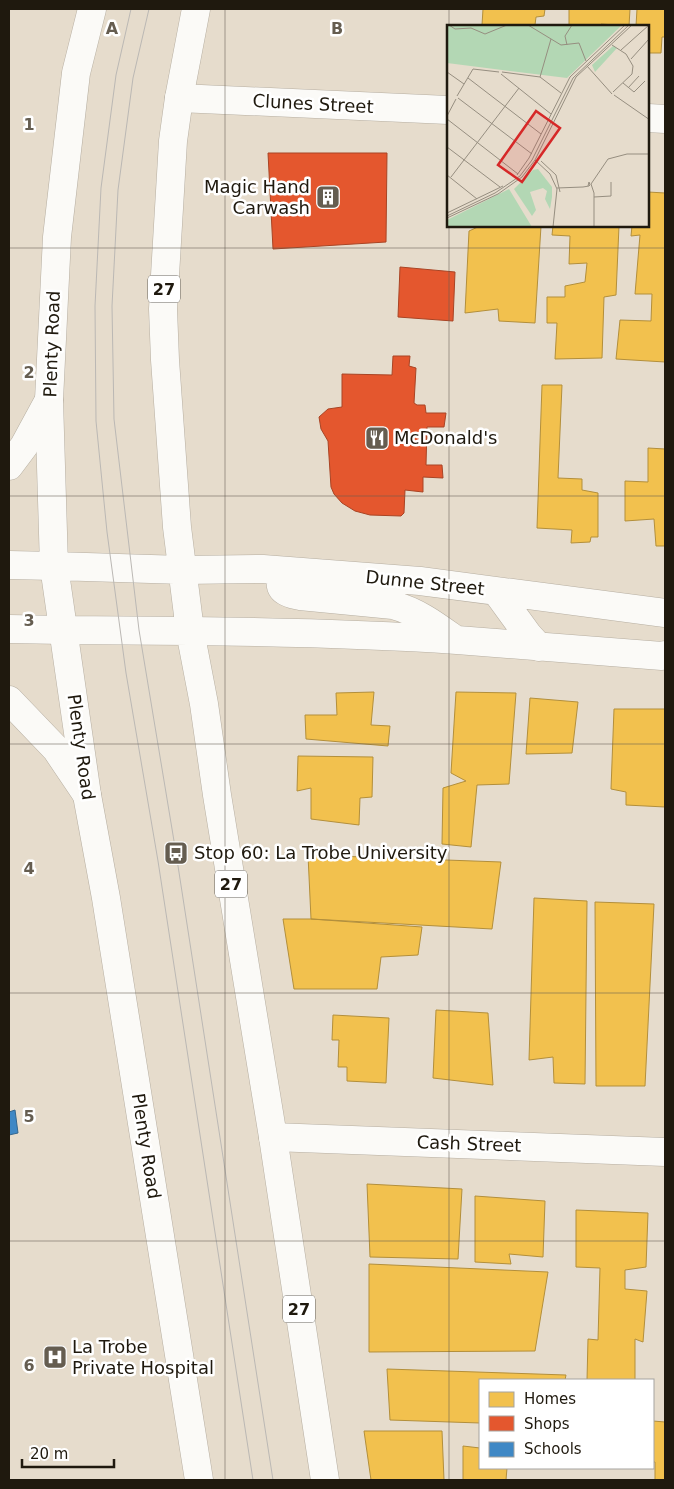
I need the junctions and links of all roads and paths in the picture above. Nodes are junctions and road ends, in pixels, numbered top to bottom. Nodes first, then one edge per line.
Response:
1 (92, 9) edge
2 (196, 9) edge
3 (178, 98) junction
4 (447, 110) edge
5 (649, 118) edge
6 (665, 119) edge
7 (49, 400) junction
8 (9, 466) edge
9 (9, 565) edge
10 (54, 566) junction
11 (183, 570) junction
12 (284, 571) junction
13 (496, 591) junction
14 (665, 613) edge
15 (9, 629) edge
16 (63, 630) junction
17 (190, 631) junction
18 (456, 640) junction
19 (539, 647) junction
20 (665, 655) edge
21 (9, 700) edge
22 (87, 795) junction
23 (273, 1137) junction
24 (665, 1152) edge
25 (199, 1480) edge
26 (325, 1480) edge

1 - 7 main road, Plenty Road
2 - 3 main road, 27
3 - 4 main road, Clunes Street
3 - 11 main road, 27
5 - 6 main road
7 - 8 main road
7 - 10 main road, Plenty Road
9 - 10 main road, Dunne Street
10 - 11 main road, Dunne Street
10 - 16 main road, Plenty Road
11 - 12 main road, Dunne Street
11 - 17 main road, 27
12 - 13 main road, Dunne Street
12 - 18 main road
13 - 14 main road, Dunne Street
13 - 19 main road
15 - 16 main road
16 - 17 main road
16 - 22 main road, Plenty Road
17 - 18 main road
17 - 23 main road, 27
18 - 19 main road
19 - 20 main road
21 - 22 main road
22 - 25 main road, Plenty Road
23 - 24 main road, Cash Street
23 - 26 main road, 27

